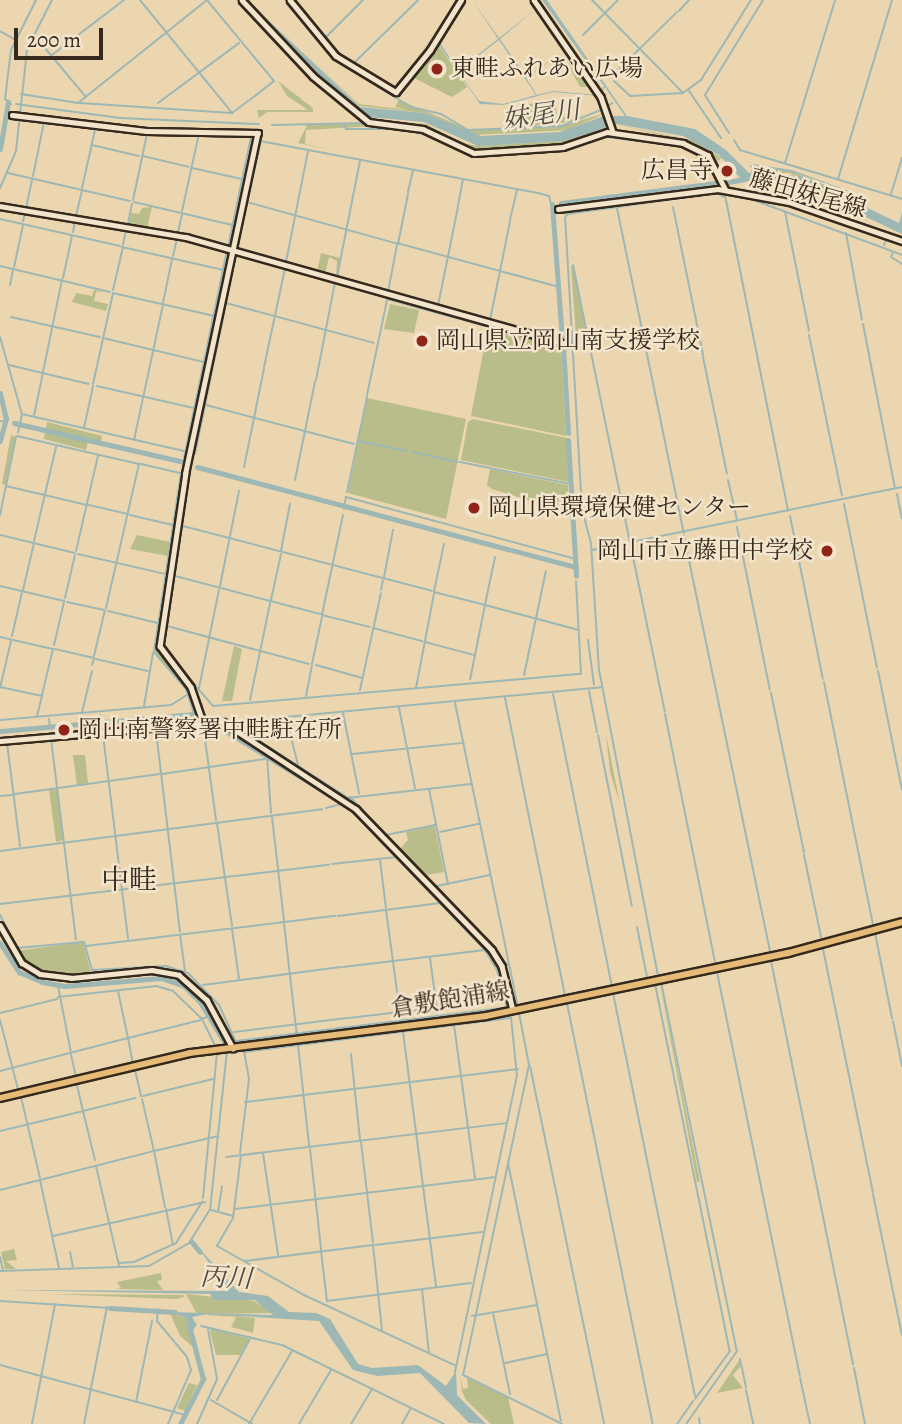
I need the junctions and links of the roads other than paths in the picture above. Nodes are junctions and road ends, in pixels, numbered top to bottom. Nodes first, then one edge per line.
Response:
1 (242, 0) edge
2 (290, 0) edge
3 (461, 0) edge
4 (534, 0) edge
5 (12, 115) dead end
6 (613, 129) junction
7 (726, 190) junction
8 (0, 206) edge
9 (558, 209) dead end
10 (902, 242) edge
11 (233, 250) junction
12 (566, 344) dead end
13 (198, 723) junction
14 (0, 741) edge
15 (902, 922) edge
16 (0, 925) edge
17 (512, 1008) junction
18 (233, 1048) junction
19 (0, 1098) edge

1 - 6 street, 藤田妹尾線
2 - 3 street
4 - 6 street
5 - 11 street
6 - 7 street, 藤田妹尾線
7 - 9 street
7 - 10 street, 藤田妹尾線
8 - 11 street
11 - 12 street
11 - 13 street
13 - 14 street
13 - 17 street
15 - 17 main road, 倉敷飽浦線
16 - 18 street
17 - 18 main road, 倉敷飽浦線
18 - 19 main road, 倉敷飽浦線

